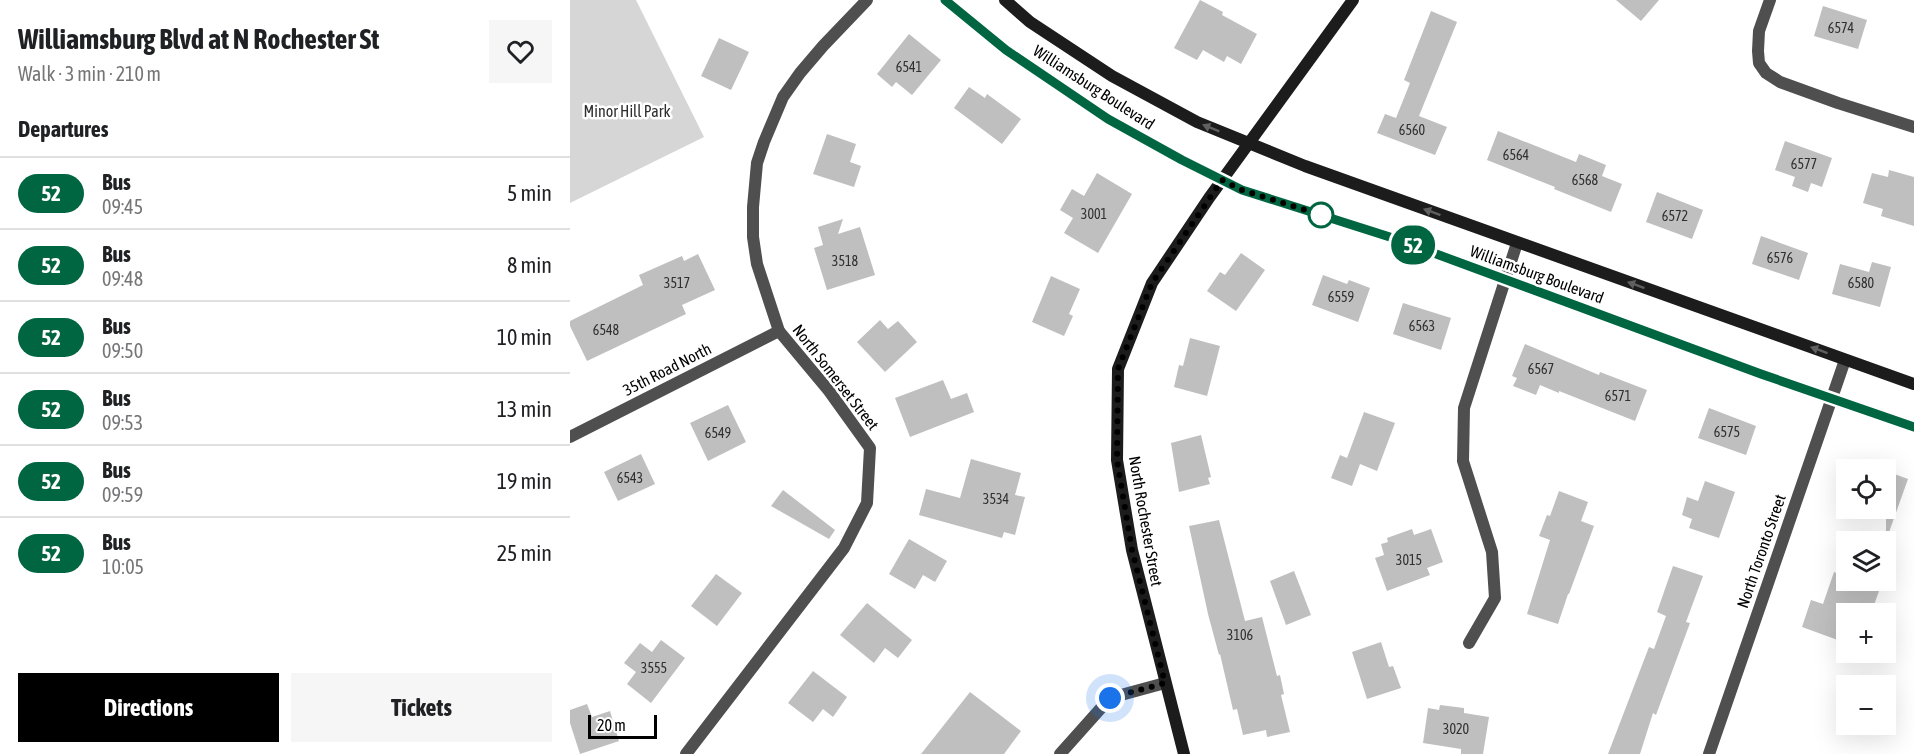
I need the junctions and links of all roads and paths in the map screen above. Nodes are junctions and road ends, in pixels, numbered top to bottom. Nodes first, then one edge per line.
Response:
1 (867, 0) edge
2 (945, 0) edge
3 (1005, 0) edge
4 (1353, 0) edge
5 (1770, 0) edge
6 (1914, 127) edge
7 (1249, 143) junction
8 (1222, 180) junction
9 (1518, 243) junction
10 (1506, 280) junction
11 (779, 331) junction
12 (1845, 360) junction
13 (1914, 384) edge
14 (1832, 398) junction
15 (1914, 427) edge
16 (570, 437) edge
17 (1469, 643) dead end
18 (1165, 683) junction
19 (686, 754) edge
20 (1060, 754) edge
21 (1184, 754) edge
22 (1709, 754) edge

1 - 11 street, North Somerset Street
2 - 8 main road, Williamsburg Boulevard
7 -> 3 main road, Williamsburg Boulevard
4 - 7 main road, North Rochester Street
5 - 6 street
7 - 8 main road, North Rochester Street
9 -> 7 main road, Williamsburg Boulevard
8 - 10 main road, Williamsburg Boulevard
8 - 18 main road, North Rochester Street
9 - 10 street
12 -> 9 main road, Williamsburg Boulevard
10 - 14 main road, Williamsburg Boulevard
10 - 17 street
11 - 16 street, 35th Road North
11 - 19 street, North Somerset Street
12 - 13 main road, Williamsburg Boulevard
12 - 14 street, North Toronto Street
14 - 15 main road, Williamsburg Boulevard
14 - 22 street, North Toronto Street
18 - 20 street
18 - 21 main road, North Rochester Street

